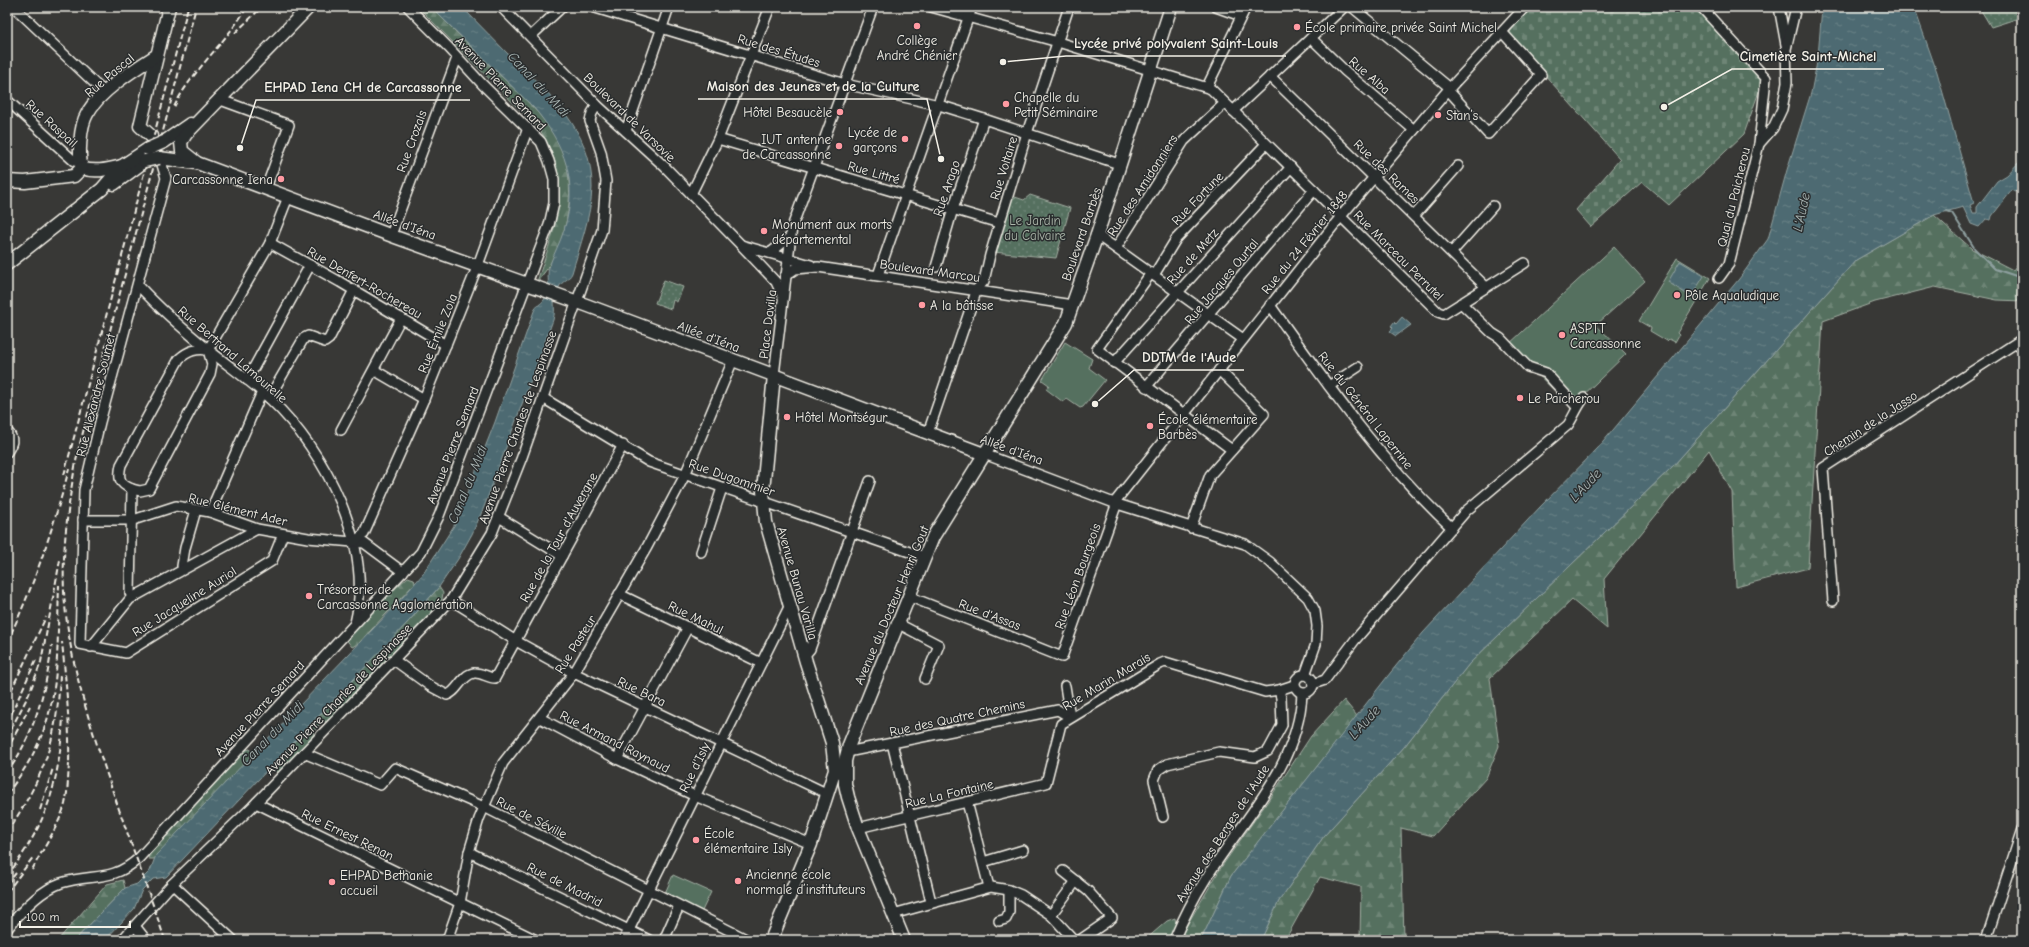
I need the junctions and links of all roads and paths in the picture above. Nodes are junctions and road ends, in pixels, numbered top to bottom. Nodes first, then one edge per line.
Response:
1 (14, 7) edge
2 (169, 7) edge
3 (309, 7) edge
4 (408, 7) edge
5 (502, 7) edge
6 (562, 7) edge
7 (592, 7) edge
8 (670, 7) edge
9 (770, 7) edge
10 (873, 7) edge
11 (931, 7) edge
12 (972, 7) edge
13 (1069, 7) edge
14 (1171, 7) edge
15 (1246, 7) edge
16 (1344, 7) edge
17 (1352, 7) edge
18 (1525, 7) edge
19 (1701, 7) edge
20 (1780, 7) edge
21 (1795, 7) edge
22 (1220, 8) edge
23 (1241, 16) junction
24 (969, 17) junction
25 (662, 29) junction
26 (1502, 32) junction
27 (531, 36) junction
28 (1311, 38) junction
29 (1058, 42) junction
30 (1786, 49) junction
31 (157, 55) junction
32 (752, 56) junction
33 (457, 58) junction
34 (1151, 70) junction
35 (1270, 76) junction
36 (845, 84) junction
37 (1207, 87) junction
38 (1449, 89) junction
39 (105, 93) junction
40 (218, 99) junction
41 (7, 100) edge
42 (1225, 103) junction
43 (597, 105) junction
44 (939, 105) junction
45 (1233, 111) junction
46 (984, 118) junction
47 (197, 121) junction
48 (528, 128) junction
49 (1414, 130) junction
50 (626, 131) junction
51 (1027, 133) junction
52 (718, 140) junction
53 (155, 143) junction
54 (1266, 144) junction
55 (1760, 144) junction
56 (160, 158) junction
57 (197, 163) junction
58 (1119, 164) junction
59 (82, 165) junction
60 (122, 166) junction
61 (1458, 166) dead end
62 (813, 167) junction
63 (1291, 167) junction
64 (1374, 177) junction
65 (7, 182) edge
66 (266, 188) junction
67 (102, 189) junction
68 (1314, 190) junction
69 (690, 194) junction
70 (905, 195) junction
71 (288, 196) junction
72 (1493, 206) dead end
73 (953, 209) junction
74 (1342, 215) junction
75 (1414, 216) junction
76 (999, 223) junction
77 (391, 235) junction
78 (1097, 235) junction
79 (790, 237) junction
80 (270, 243) junction
81 (741, 245) junction
82 (1116, 248) junction
83 (1452, 252) junction
84 (770, 253) junction
85 (13, 256) edge
86 (787, 258) junction
87 (1525, 263) dead end
88 (7, 264) edge
89 (310, 265) junction
90 (478, 265) junction
91 (936, 266) dead end
92 (818, 267) junction
93 (1153, 274) junction
94 (878, 275) junction
95 (785, 276) junction
96 (1719, 278) dead end
97 (138, 285) junction
98 (530, 285) junction
99 (1485, 286) junction
100 (977, 289) junction
101 (354, 290) junction
102 (1178, 292) junction
103 (783, 297) junction
104 (577, 301) junction
105 (1461, 303) junction
106 (1270, 305) junction
107 (1070, 309) junction
108 (1209, 315) junction
109 (401, 318) junction
110 (1243, 339) junction
111 (2022, 339) edge
112 (446, 345) junction
113 (208, 350) junction
114 (734, 360) junction
115 (1114, 363) junction
116 (1358, 367) dead end
117 (374, 370) junction
118 (1218, 370) junction
119 (774, 375) junction
120 (247, 380) junction
121 (1329, 386) junction
122 (1146, 387) junction
123 (265, 395) junction
124 (543, 398) junction
125 (1584, 398) dead end
126 (424, 399) junction
127 (1577, 406) junction
128 (1184, 413) junction
129 (341, 430) dead end
130 (7, 432) edge
131 (928, 433) junction
132 (623, 445) junction
133 (1232, 450) junction
134 (7, 452) edge
135 (984, 454) junction
136 (685, 475) junction
137 (870, 481) dead end
138 (722, 488) junction
139 (132, 489) junction
140 (763, 501) junction
141 (1115, 503) junction
142 (196, 510) junction
143 (210, 512) junction
144 (499, 518) junction
145 (83, 520) junction
146 (133, 520) junction
147 (1191, 528) junction
148 (1452, 528) junction
149 (257, 529) junction
150 (852, 533) junction
151 (283, 534) junction
152 (355, 541) junction
153 (701, 552) dead end
154 (562, 556) junction
155 (924, 557) junction
156 (182, 566) dead end
157 (403, 572) junction
158 (130, 593) dead end
159 (619, 594) junction
160 (908, 596) junction
161 (451, 600) junction
162 (1833, 601) dead end
163 (790, 607) junction
164 (897, 623) junction
165 (355, 625) junction
166 (688, 627) junction
167 (516, 641) junction
168 (80, 644) joint
169 (91, 647) junction
170 (804, 656) junction
171 (1062, 657) joint
172 (394, 660) junction
173 (761, 663) junction
174 (574, 673) junction
175 (1305, 674) junction
176 (925, 679) dead end
177 (1313, 684) junction
178 (1294, 685) junction
179 (1065, 686) dead end
180 (1279, 690) junction
181 (1302, 693) junction
182 (645, 707) junction
183 (1070, 717) junction
184 (540, 718) junction
185 (720, 743) junction
186 (832, 743) junction
187 (892, 743) junction
188 (848, 749) junction
189 (304, 753) junction
190 (617, 758) junction
191 (843, 782) junction
192 (1046, 783) joint
193 (828, 794) junction
194 (695, 796) junction
195 (257, 802) junction
196 (967, 802) junction
197 (484, 807) junction
198 (908, 816) junction
199 (1163, 817) dead end
200 (858, 828) junction
201 (2022, 830) edge
202 (810, 844) junction
203 (1023, 850) dead end
204 (469, 852) junction
205 (983, 862) junction
206 (1063, 871) dead end
207 (1076, 881) junction
208 (172, 884) junction
209 (989, 887) junction
210 (648, 889) junction
211 (1010, 890) junction
212 (931, 902) junction
213 (460, 903) junction
214 (679, 906) junction
215 (893, 914) junction
216 (1051, 915) junction
217 (999, 921) dead end
218 (135, 926) junction
219 (7, 929) edge
220 (628, 930) junction
221 (122, 940) edge
222 (146, 940) edge
223 (233, 940) edge
224 (446, 940) edge
225 (536, 940) edge
226 (624, 940) edge
227 (649, 940) edge
228 (664, 940) edge
229 (748, 940) edge
230 (771, 940) edge
231 (904, 940) edge
232 (1074, 940) edge
233 (1080, 940) edge
234 (1174, 940) edge
235 (1986, 940) edge

1 - 39 street
2 - 31 main road
3 - 40 main road
4 - 33 street, Avenue Pierre Semard
5 - 27 street, Boulevard de Varsovie
6 - 27 street
7 - 25 street, Rue des Études
8 - 25 street
9 - 32 street
10 - 36 street, Place Davilla
11 - 24 street, Rue Marceau Perrutel
12 - 24 street
13 - 29 street, Rue Voltaire
14 - 34 main road, Boulevard Barbès
15 - 23 street
16 - 28 street
17 - 38 street
18 - 26 street, Rue du 24 Février 1848
19 - 55 street
20 - 21 street
20 - 30 street
21 - 30 street, Quai du Paicherou
22 - 23 street
23 - 37 street
24 - 29 street, Rue Marceau Perrutel
24 - 44 street
25 - 32 street, Rue des Études
25 - 50 street
26 - 38 street, Rue du 24 Février 1848
26 - 38 street
27 - 43 street, Boulevard de Varsovie
28 - 35 street
28 - 49 street, Rue Alba
29 - 34 street, Rue Marceau Perrutel
29 - 51 street, Rue Voltaire
30 - 55 street, Quai du Paicherou
31 - 39 main road, Rue Pascal
31 - 53 main road
32 - 36 street, Rue des Études
32 - 52 street
33 - 48 street, Avenue Pierre Semard
33 - 77 street, Rue Crozals
34 - 37 street, Rue Marceau Perrutel
34 - 58 main road, Boulevard Barbès
35 - 45 street
35 - 64 street, Rue des Rames
36 - 44 street, Rue des Études
36 - 62 street, Place Davilla
37 - 42 street, Rue Marceau Perrutel
38 - 49 street, Rue du 24 Février 1848
39 - 59 main road, Rue Pascal
40 - 47 main road
40 - 66 street
41 - 59 street, Rue Raspail
42 - 45 street, Rue Marceau Perrutel
42 - 82 street, Rue des Amidonniers
43 - 50 street, Boulevard de Varsovie
43 - 104 street, Avenue Pierre Charles de Lespinasse
44 - 46 street, Rue des Études
44 - 70 street
45 - 54 street, Rue Marceau Perrutel
46 - 51 street, Rue des Études
46 - 73 street, Rue Arago
47 - 53 main road
47 - 57 main road
48 - 90 street, Rue Émile Zola
48 - 98 street, Avenue Pierre Semard
49 - 64 street, Rue du 24 Février 1848
50 - 69 street, Boulevard de Varsovie
51 - 58 street, Rue des Études
51 - 76 street, Rue Voltaire
52 - 62 street, Rue Littré
52 - 69 street
53 - 60 main road
54 - 63 street, Rue Marceau Perrutel
54 - 93 street, Rue Fortune
55 - 96 street, Quai du Paicherou
56 - 57 main road
56 - 67 main road, bridge
56 - 97 street, Rue Alexandre Soumet
57 - 66 main road, Allée d'Iéna
58 - 78 main road, Boulevard Barbès
59 - 60 main road
59 - 65 main road
60 - 67 main road
61 - 75 street
62 - 70 street, Rue Littré
62 - 79 street, Place Davilla
63 - 68 street, Rue Marceau Perrutel
63 - 102 street, Rue de Metz
64 - 74 street, Rue du 24 Février 1848
64 - 75 street, Rue des Rames
66 - 71 main road, Allée d'Iéna
67 - 85 main road
68 - 74 street, Rue Marceau Perrutel
68 - 108 street, Rue Jacques Ourtal
69 - 81 street, Boulevard de Varsovie
70 - 73 street, Rue Littré
70 - 94 street
71 - 77 main road, Allée d'Iéna
71 - 80 street
72 - 83 street
73 - 76 street, Rue Littré
73 - 91 street, Rue Arago
74 - 105 street, Rue Marceau Perrutel
74 - 106 street, Rue du 24 Février 1848
75 - 83 street, Rue des Rames
76 - 100 street, Rue Voltaire
77 - 90 main road, Allée d'Iéna
78 - 82 street
78 - 107 main road, Boulevard Barbès
79 - 84 street
79 - 86 street, Place Davilla
80 - 89 street, Rue Denfert-Rochereau
80 - 113 street
81 - 84 street, Boulevard de Varsovie
81 - 103 street, Boulevard de Varsovie
82 - 93 street
83 - 99 street, Rue des Rames
84 - 86 street, Boulevard de Varsovie
85 - 88 main road
86 - 92 street, Boulevard de Varsovie
86 - 95 street, Place Davilla
87 - 99 street, Rue Marceau Perrutel
89 - 101 street, Rue Denfert-Rochereau
89 - 120 street
90 - 98 main road, Allée d'Iéna
90 - 112 street, Rue Émile Zola
92 - 94 street, Boulevard Marcou
92 - 95 street, Boulevard Marcou
93 - 102 street
93 - 115 street, Rue Fortune
94 - 100 street, Boulevard Marcou
95 - 103 street, Place Davilla
97 - 113 street, Rue Bertrand Lamourelle
97 - 145 street, Rue Alexandre Soumet
98 - 104 main road, Allée d'Iéna
98 - 157 street, Avenue Pierre Semard
99 - 105 street, Rue Marceau Perrutel
100 - 107 street, Boulevard Marcou
100 - 131 street, Rue Voltaire
101 - 109 street, Rue Denfert-Rochereau
101 - 123 street
102 - 108 street
102 - 115 street, Rue de Metz
103 - 119 street, Place Davilla
104 - 114 main road, Allée d'Iéna
104 - 124 street, Avenue Pierre Charles de Lespinasse
105 - 127 street
106 - 110 street, Rue du 24 Février 1848
106 - 121 street, Rue du Général Laperrine
107 - 135 main road, Boulevard Barbès
108 - 110 street
108 - 122 street, Rue Jacques Ourtal
109 - 112 street, Rue Denfert-Rochereau
109 - 117 street
110 - 118 street, Rue du 24 Février 1848
111 - 162 street, Chemin de la Jasso
112 - 126 street, Rue Émile Zola
113 - 120 street, Rue Bertrand Lamourelle
113 - 139 street
113 - 139 street
114 - 119 main road, Allée d'Iéna
114 - 136 street, Rue Pasteur
115 - 122 street
116 - 121 street
117 - 126 street
117 - 129 street
118 - 128 street, Rue du 24 Février 1848
118 - 133 street
119 - 131 main road, Allée d'Iéna
119 - 140 main road, Avenue Bunau Varilla
120 - 123 street, Rue Bertrand Lamourelle
121 - 148 street, Rue du Général Laperrine
122 - 128 street
123 - 143 street
123 - 152 street, Rue Bertrand Lamourelle
124 - 132 street, Rue Dugommier
124 - 144 street, Avenue Pierre Charles de Lespinasse
125 - 127 street
126 - 152 street, Rue Émile Zola
127 - 148 street
128 - 133 street
128 - 141 street, Rue du 24 Février 1848
130 - 134 street
131 - 135 main road, Allée d'Iéna
132 - 136 street, Rue Dugommier
132 - 154 street, Rue de la Tour d'Auvergne
133 - 147 street
135 - 141 street, Allée d'Iéna
135 - 155 main road, Avenue du Docteur Henri Gout
136 - 138 street, Rue Dugommier
136 - 159 street, Rue Pasteur
137 - 150 street
138 - 140 street, Rue Dugommier
138 - 153 street
139 - 146 street
140 - 150 street, Rue Dugommier
140 - 163 main road, Avenue Bunau Varilla
141 - 147 street, Allée d'Iéna
141 - 171 street, Rue Léon Bourgeois
142 - 143 street, Rue Clément Ader
142 - 146 street, Rue Clément Ader
142 - 156 street
143 - 149 street, Rue Clément Ader
144 - 154 street
144 - 161 street, Avenue Pierre Charles de Lespinasse
145 - 146 street, Rue Clément Ader
145 - 168 street, Rue Alexandre Soumet
146 - 158 street
147 - 175 street, Allée d'Iéna
148 - 177 street
149 - 151 street, Rue Clément Ader
149 - 169 street
150 - 155 street, Rue Dugommier
150 - 170 street
151 - 152 street, Rue Clément Ader
151 - 169 street, Rue Jacqueline Auriol
152 - 157 street, Rue Clément Ader
152 - 165 street, Rue Bertrand Lamourelle
154 - 167 street, Rue de la Tour d'Auvergne
155 - 160 main road, Avenue du Docteur Henri Gout
157 - 165 street, Avenue Pierre Semard
159 - 166 street, Rue Mahul
159 - 174 street, Rue Pasteur
160 - 164 main road, Avenue du Docteur Henri Gout
160 - 171 street, Rue d'Assas
161 - 167 street, Rue Bara
161 - 172 street, Avenue Pierre Charles de Lespinasse
163 - 170 main road, Avenue Bunau Varilla
163 - 173 street, Rue d'Isly
164 - 176 street
164 - 188 main road, Avenue du Docteur Henri Gout
165 - 219 street, Avenue Pierre Semard
166 - 173 street, Rue Mahul
166 - 182 street
167 - 172 street, Rue de la Tour d'Auvergne
167 - 174 street, Rue Bara
168 - 169 street, Rue Jacqueline Auriol
170 - 186 main road, Avenue Bunau Varilla
172 - 189 street, Avenue Pierre Charles de Lespinasse
173 - 185 street, Rue d'Isly
174 - 182 street, Rue Bara
174 - 184 street, Rue Pasteur
175 - 177 street
175 - 178 street
177 - 181 street
178 - 180 street, Rue Marin Marais
178 - 181 street
179 - 183 street
180 - 183 street, Rue Marin Marais
180 - 199 street
181 - 234 street, Avenue des Berges de l'Aude
182 - 185 street, Rue Bara
182 - 190 street
183 - 187 street, Rue des Quatre Chemins
183 - 192 street, Rue Marin Marais
184 - 190 street, Rue Armand Raynaud
184 - 197 street, Rue Pasteur
185 - 193 street, Rue Bara
185 - 194 street, Rue d'Isly
186 - 188 main road
186 - 191 main road, Avenue Bunau Varilla
187 - 188 street, Rue des Quatre Chemins
187 - 198 street
188 - 191 main road, Avenue du Docteur Henri Gout
189 - 195 street, Avenue Pierre Charles de Lespinasse
189 - 197 street, Rue de Séville
190 - 194 street, Rue Armand Raynaud
191 - 193 main road
191 - 193 main road, Avenue Bunau Varilla
191 - 200 main road, Avenue Bunau Varilla
192 - 196 street, Rue La Fontaine
193 - 202 main road
194 - 202 street, Rue Armand Raynaud
194 - 210 street, Rue d'Isly
195 - 208 street, Avenue Pierre Charles de Lespinasse
195 - 213 street, Rue Ernest Renan
196 - 198 street, Rue La Fontaine
196 - 205 street
197 - 204 street, Rue Pasteur
197 - 210 street, Rue de Séville
198 - 200 street, Rue La Fontaine
198 - 212 street
200 - 215 main road, Avenue Bunau Varilla
201 - 235 street
202 - 230 main road
203 - 205 street
204 - 213 street, Rue Pasteur
204 - 220 street, Rue de Madrid
205 - 209 street
206 - 207 street
207 - 216 street
207 - 233 street
208 - 218 street, Avenue Pierre Charles de Lespinasse
208 - 223 street
209 - 211 street
209 - 212 street
210 - 214 street, Rue de Séville
210 - 220 street, Rue d'Isly
211 - 216 street
211 - 217 street
212 - 215 street
213 - 224 street, Rue Pasteur
213 - 225 street, Rue Ernest Renan
214 - 228 street
214 - 229 street, Rue de Séville
215 - 231 main road, Avenue Bunau Varilla
216 - 232 street
218 - 221 street, Avenue Pierre Charles de Lespinasse
218 - 222 street
220 - 226 street, Rue d'Isly
220 - 227 street, Rue de Madrid

